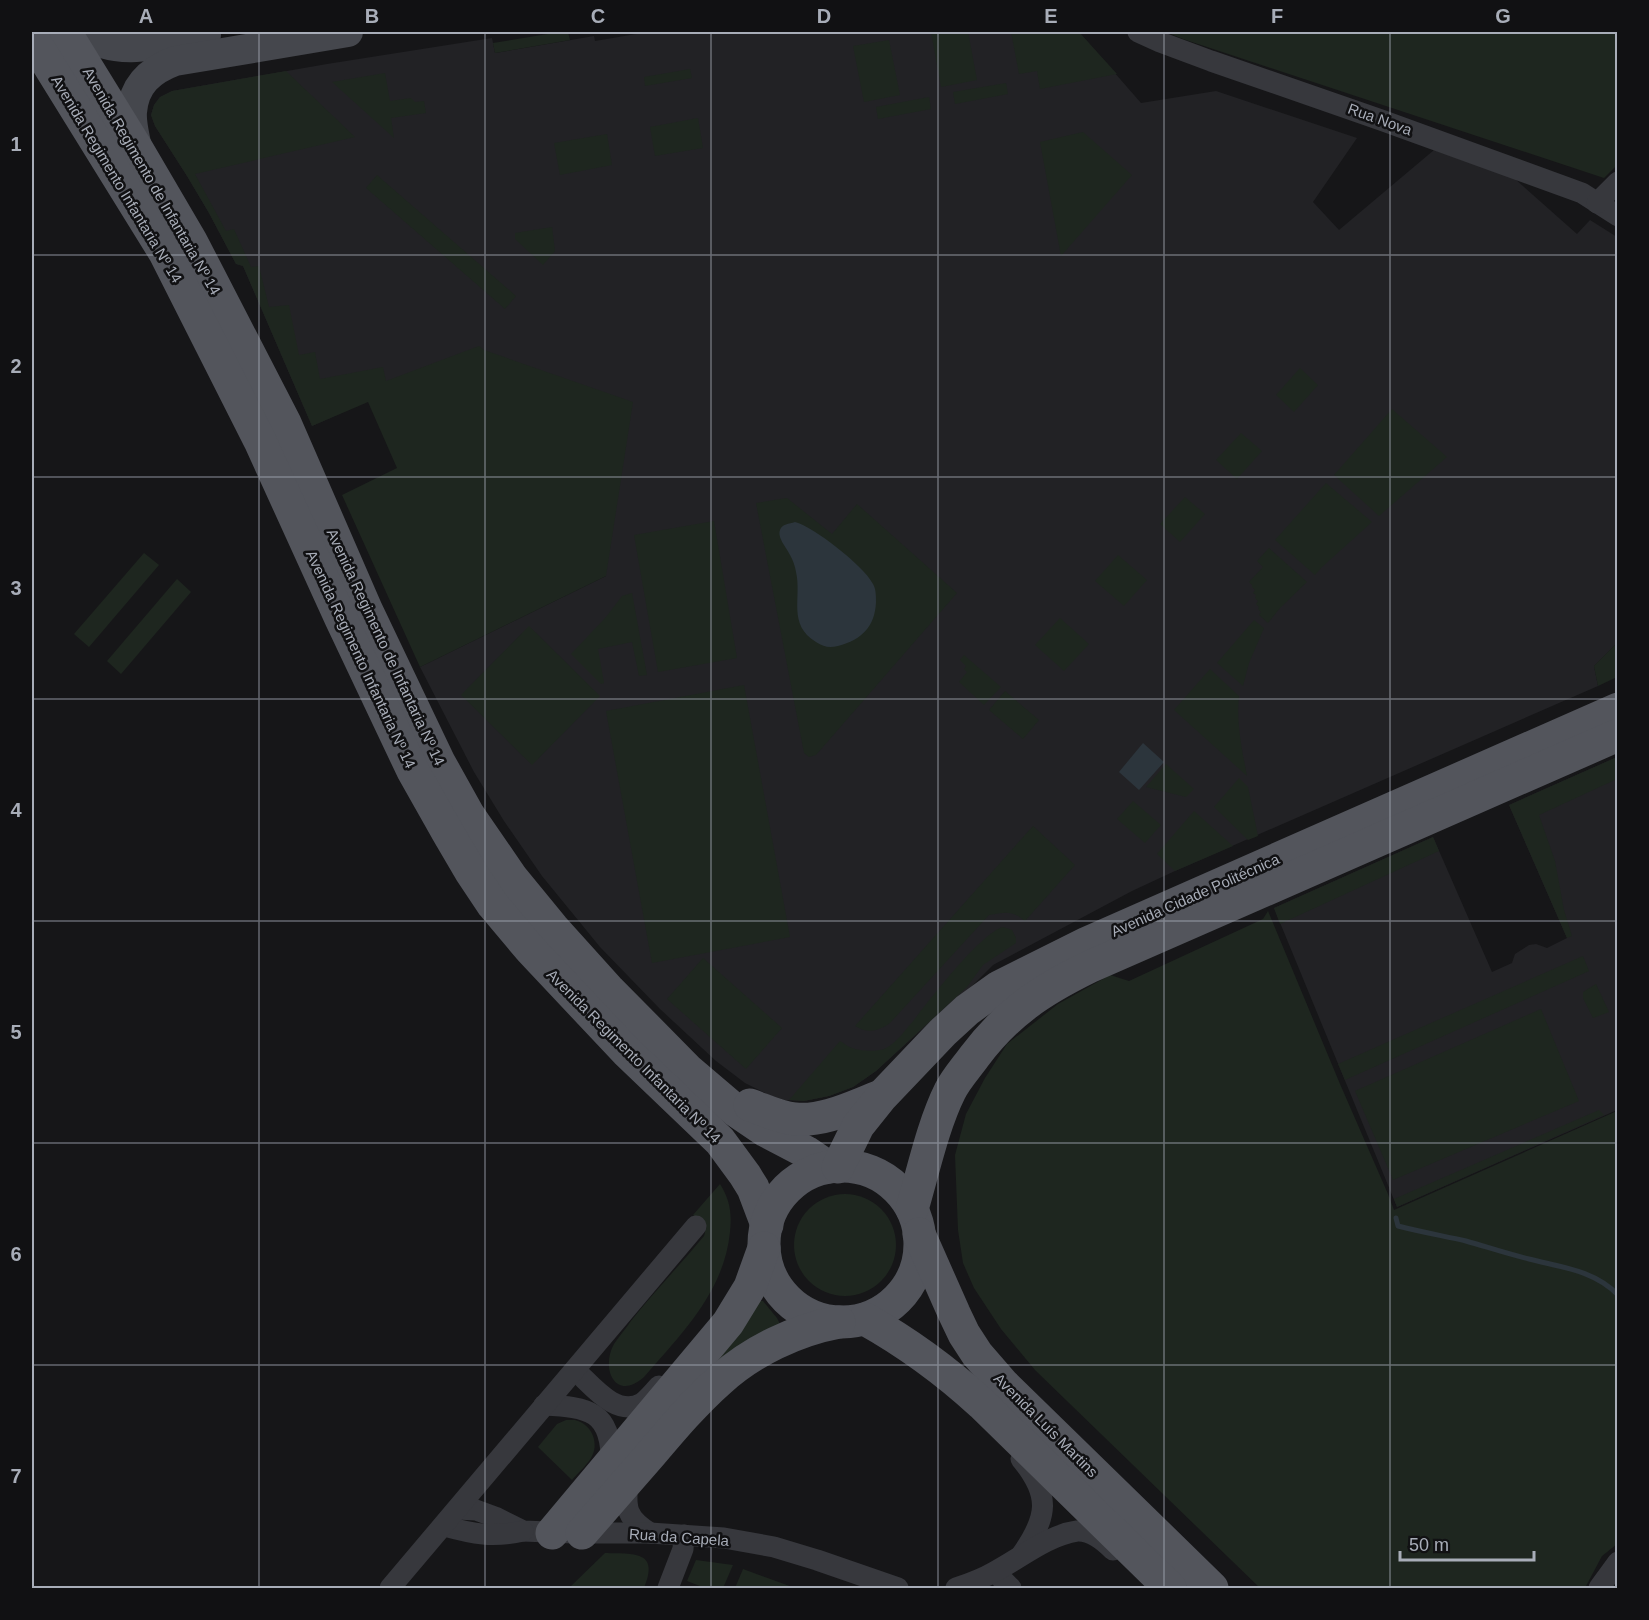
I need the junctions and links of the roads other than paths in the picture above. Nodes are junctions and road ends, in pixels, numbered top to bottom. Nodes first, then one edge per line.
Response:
1 (65, 32) edge
2 (82, 32) edge
3 (227, 32) edge
4 (348, 32) edge
5 (1138, 32) edge
6 (139, 38) edge
7 (32, 39) edge
8 (137, 149) junction
9 (1617, 182) edge
10 (1597, 203) junction
11 (1617, 216) edge
12 (1617, 709) edge
13 (1617, 735) edge
14 (882, 1096) junction
15 (719, 1097) junction
16 (833, 1167) junction
17 (916, 1222) junction
18 (696, 1226) dead end
19 (765, 1236) junction
20 (852, 1320) junction
21 (708, 1347) junction
22 (575, 1370) junction
23 (982, 1404) junction
24 (544, 1405) junction
25 (648, 1419) junction
26 (619, 1471) junction
27 (458, 1509) junction
28 (444, 1526) junction
29 (558, 1532) junction
30 (650, 1533) junction
31 (684, 1535) junction
32 (1022, 1554) junction
33 (1617, 1562) edge
34 (994, 1572) junction
35 (390, 1588) edge
36 (668, 1588) edge
37 (898, 1588) edge
38 (956, 1588) edge
39 (1011, 1588) edge
40 (1170, 1588) edge
41 (1212, 1588) edge
42 (1599, 1588) edge

1 - 8 main road, Avenida Regimento de Infantaria Nº 14
2 - 6 street
3 - 6 street
4 - 8 street
5 - 10 street, Rua Nova
7 - 19 main road, Avenida Regimento Infantaria Nº 14
8 - 15 main road, Avenida Regimento de Infantaria Nº 14
9 - 10 street
10 - 11 street, Rua Nova
12 - 14 main road, Avenida Cidade Politécnica
13 - 17 main road, Avenida Cidade Politécnica
14 - 15 main road
14 - 16 main road, Avenida Cidade Politécnica
15 - 16 main road, Avenida Regimento de Infantaria Nº 14
16 - 17 main road
16 - 19 main road
17 - 20 main road
17 - 41 main road, Avenida Luís Martins
18 - 22 street
19 - 20 main road
19 - 21 main road
20 - 23 main road, Avenida Luís Martins
20 - 26 main road
21 - 22 street
21 - 25 main road
22 - 24 street
23 - 32 street
23 - 40 main road, Avenida Luís Martins
24 - 26 street
24 - 27 street
25 - 26 main road
25 - 29 street
26 - 29 main road
26 - 30 street
27 - 28 street
27 - 29 street, Rua da Capela
28 - 29 street
28 - 35 street
29 - 30 street, Rua da Capela
30 - 31 street, Rua da Capela
31 - 36 street
31 - 37 street, Rua da Capela
32 - 34 street
32 - 40 street
33 - 42 street
34 - 38 street
34 - 39 street

